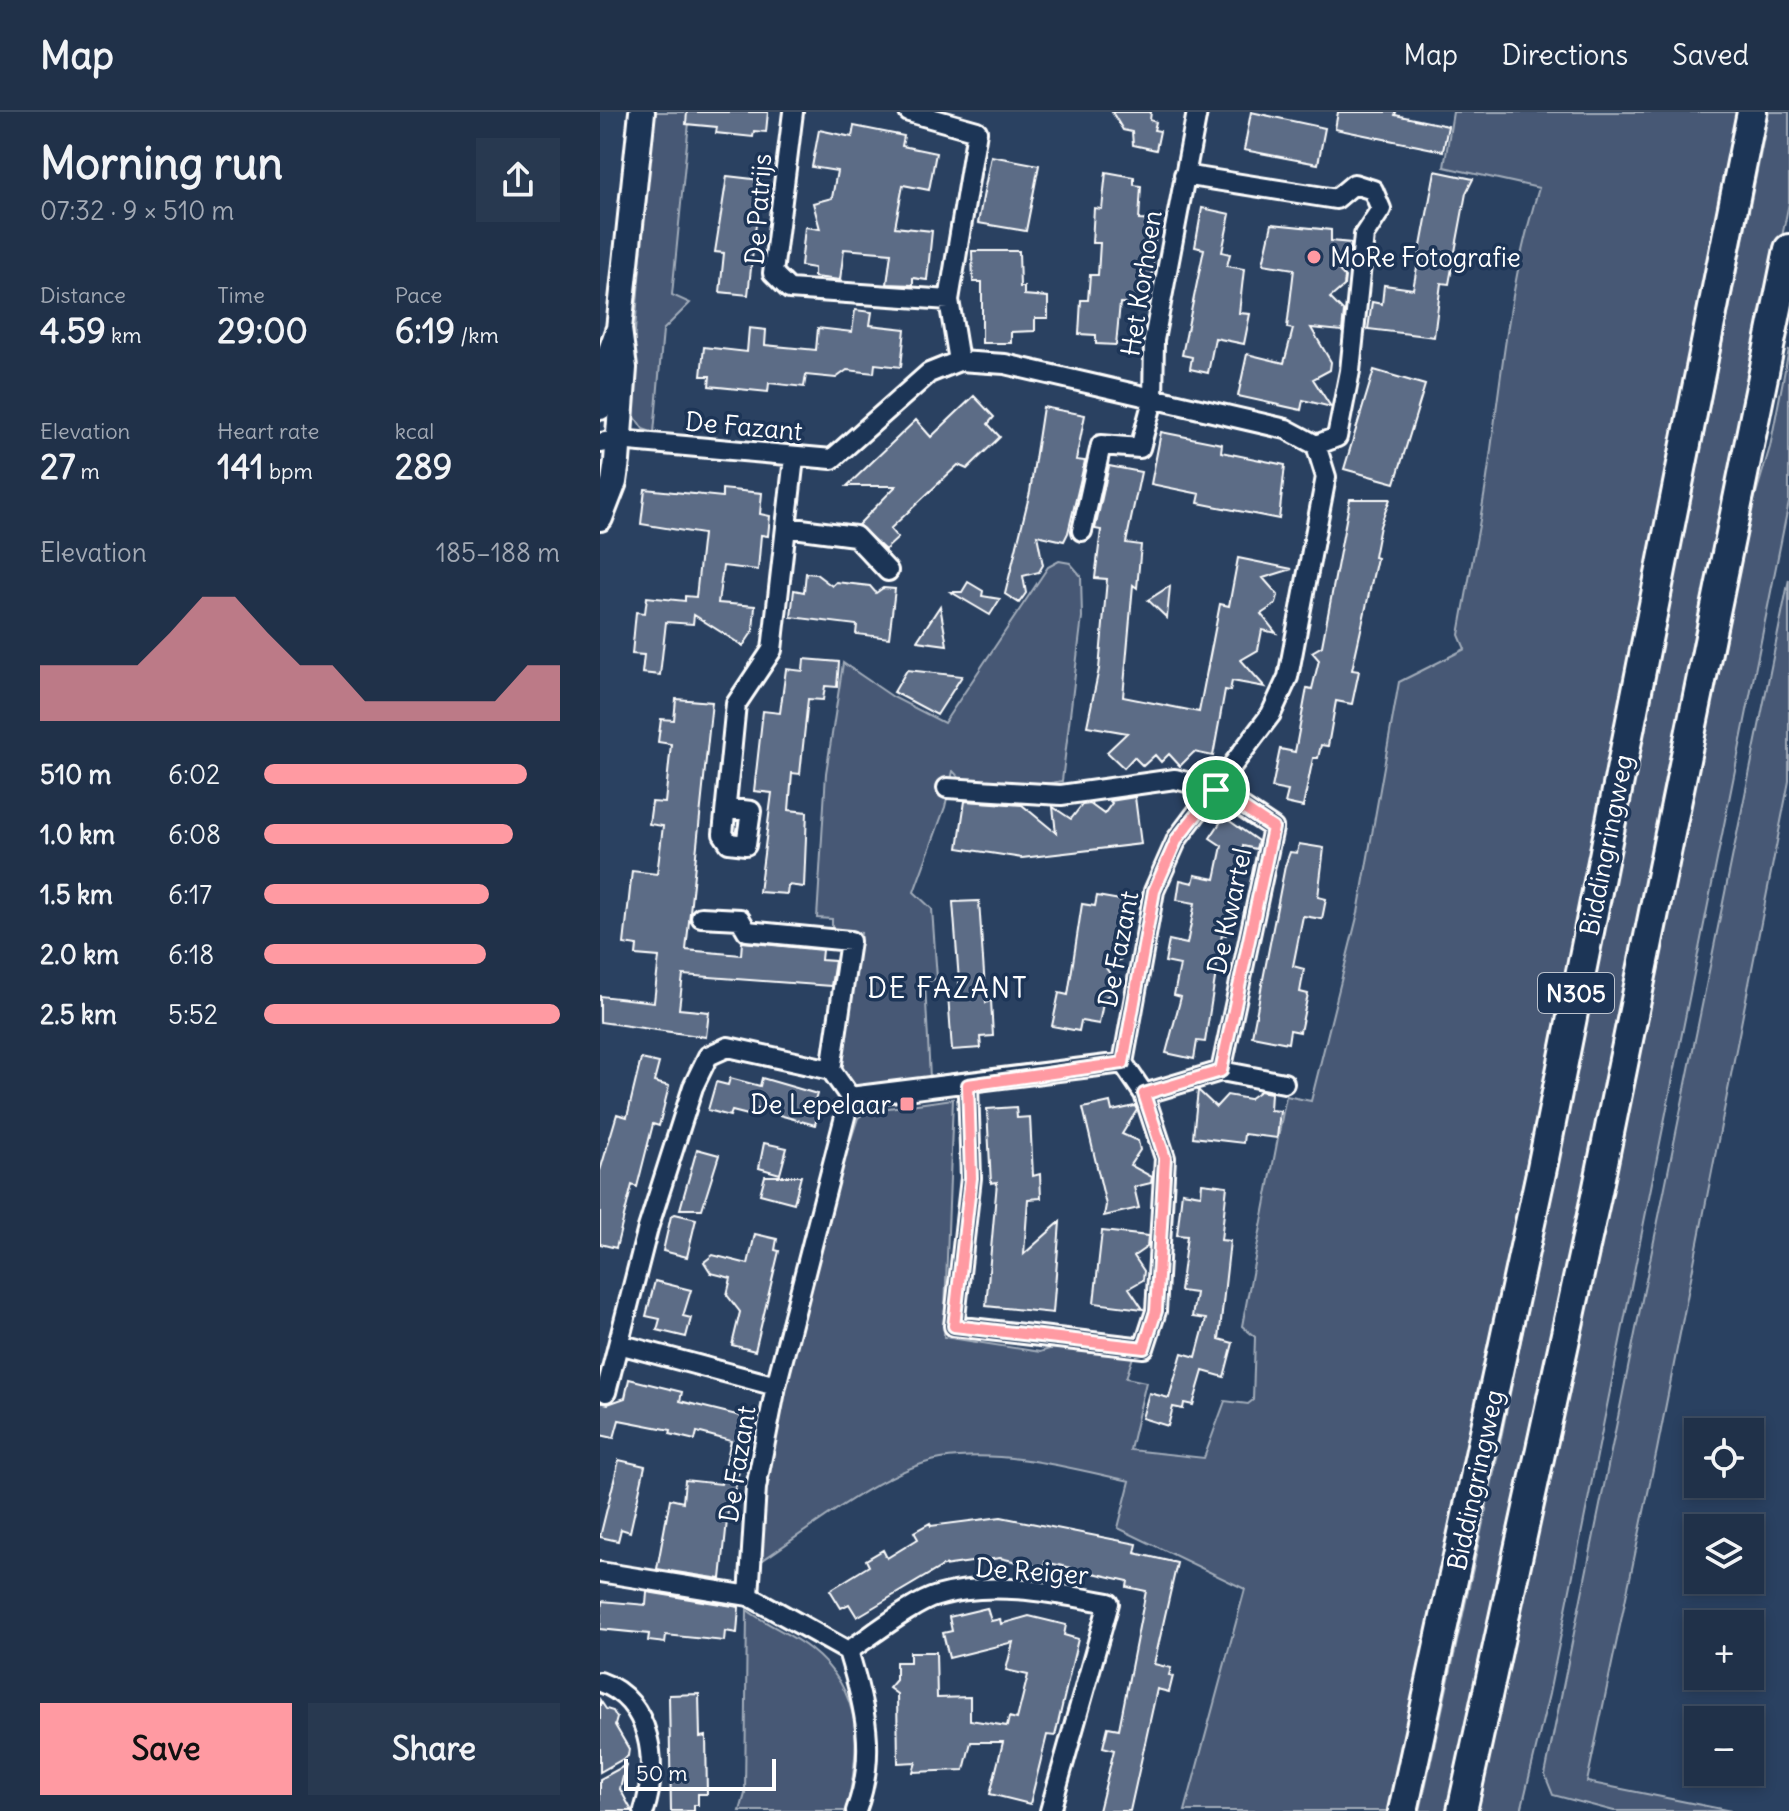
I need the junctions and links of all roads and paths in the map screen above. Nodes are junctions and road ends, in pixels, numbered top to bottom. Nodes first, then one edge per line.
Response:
1 (642, 112) edge
2 (793, 112) edge
3 (909, 112) edge
4 (1197, 112) edge
5 (1752, 112) edge
6 (1184, 175) junction
7 (1789, 249) edge
8 (949, 300) junction
9 (619, 329) junction
10 (959, 361) junction
11 (1153, 400) junction
12 (600, 407) edge
13 (609, 442) edge
14 (1316, 445) junction
15 (794, 458) junction
16 (600, 518) edge
17 (786, 527) junction
18 (1082, 531) dead end
19 (888, 571) dead end
20 (947, 788) dead end
21 (1216, 790) junction
22 (726, 808) dead end
23 (701, 917) dead end
24 (1123, 1063) junction
25 (831, 1070) junction
26 (1221, 1071) junction
27 (1284, 1083) dead end
28 (968, 1085) junction
29 (1144, 1094) junction
30 (850, 1097) junction
31 (619, 1344) junction
32 (776, 1386) junction
33 (606, 1392) dead end
34 (600, 1572) edge
35 (749, 1596) junction
36 (848, 1651) junction
37 (600, 1682) edge
38 (644, 1811) edge
39 (856, 1811) edge
40 (1050, 1811) edge
41 (1403, 1811) edge
42 (1462, 1811) edge

1 - 9 street
2 - 8 street, De Patrijs
3 - 8 street
4 - 6 street, Het Korhoen
5 - 41 main road, Biddingringweg / N305
6 - 11 street, Het Korhoen
6 - 14 street
7 - 42 main road, N305
8 - 10 street
9 - 12 street
9 - 13 street
10 - 11 street, De Fazant
10 - 15 street, De Fazant
11 - 14 street, De Fazant
11 - 18 street, Het Korhoen
13 - 15 street, De Fazant
13 - 16 street
14 - 21 street, De Fazant
15 - 17 street
17 - 19 street
17 - 22 street
20 - 21 street
21 - 24 street, De Fazant
21 - 26 street, De Kwartel
23 - 25 street
24 - 28 street
24 - 29 street
25 - 30 street
25 - 31 street
26 - 27 street
26 - 29 street
28 - 29 street
28 - 30 street
30 - 32 street, De Fazant
31 - 32 street
31 - 33 street
32 - 35 street, De Fazant
34 - 35 street
35 - 36 street
36 - 39 street
36 - 40 street, De Reiger
37 - 38 street

